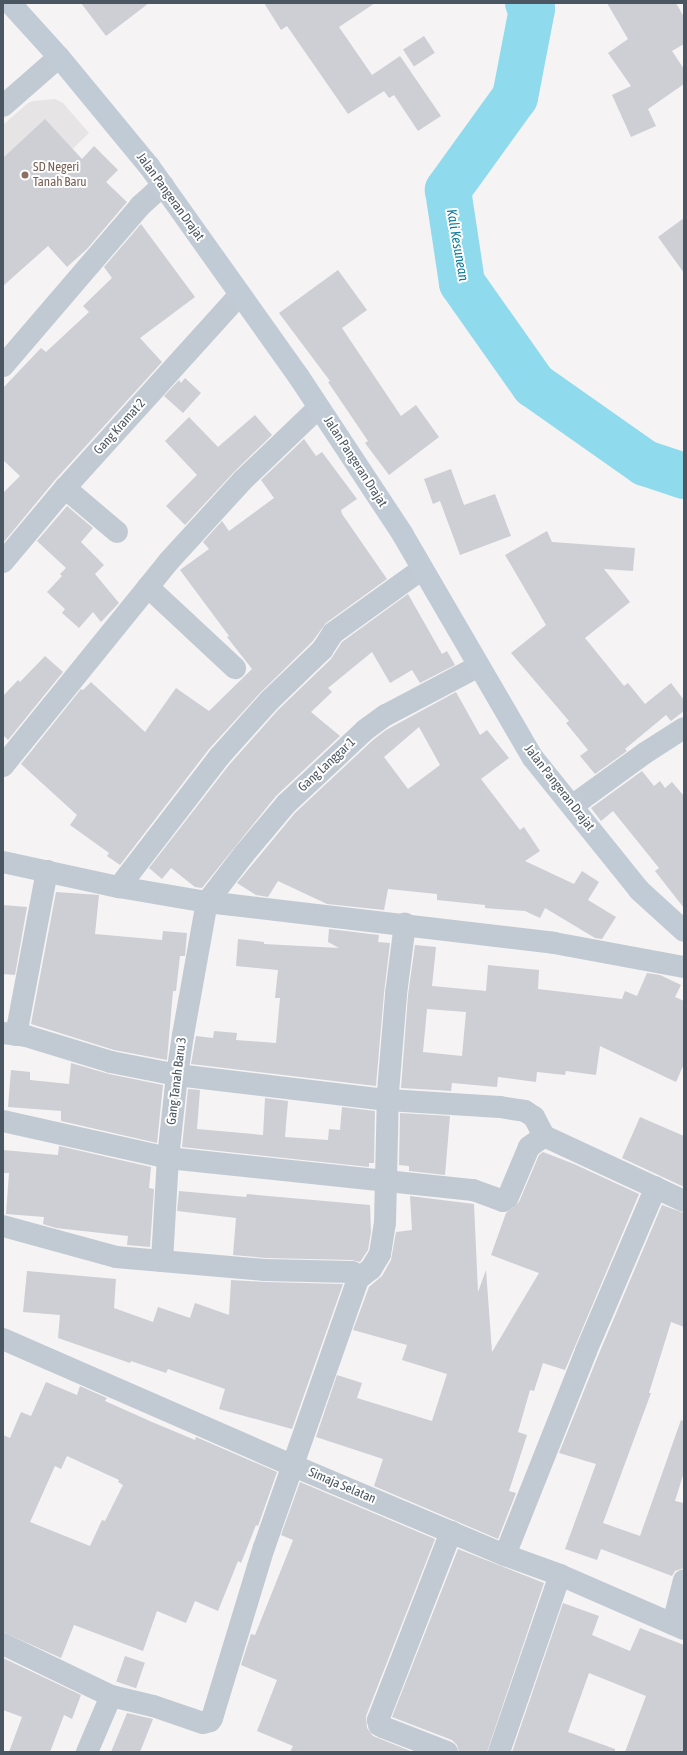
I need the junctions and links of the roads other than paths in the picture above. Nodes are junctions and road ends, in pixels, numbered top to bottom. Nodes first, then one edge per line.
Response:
1 (10, 3) edge
2 (59, 57) junction
3 (3, 106) edge
4 (163, 185) junction
5 (240, 294) junction
6 (3, 366) edge
7 (319, 407) junction
8 (65, 488) junction
9 (116, 532) dead end
10 (3, 562) edge
11 (422, 568) junction
12 (148, 587) junction
13 (479, 666) junction
14 (235, 668) dead end
15 (684, 728) edge
16 (3, 766) edge
17 (572, 806) junction
18 (3, 862) edge
19 (47, 871) junction
20 (119, 887) junction
21 (207, 902) junction
22 (405, 924) junction
23 (684, 931) edge
24 (684, 966) edge
25 (9, 1034) edge
26 (177, 1075) junction
27 (388, 1100) junction
28 (3, 1121) edge
29 (544, 1136) junction
30 (168, 1158) junction
31 (386, 1181) junction
32 (656, 1187) junction
33 (684, 1201) edge
34 (3, 1226) edge
35 (162, 1260) junction
36 (358, 1279) junction
37 (3, 1339) edge
38 (294, 1466) junction
39 (451, 1532) junction
40 (505, 1555) junction
41 (560, 1575) junction
42 (684, 1580) edge
43 (679, 1626) edge
44 (3, 1644) edge
45 (111, 1696) junction
46 (87, 1752) edge
47 (447, 1752) edge
48 (499, 1752) edge

1 - 2 street, Jalan Pangeran Drajat
2 - 3 street
2 - 4 street, Jalan Pangeran Drajat
4 - 5 street, Jalan Pangeran Drajat
4 - 6 street
5 - 7 street, Jalan Pangeran Drajat
5 - 8 street, Gang Kramat 2
7 - 11 street, Jalan Pangeran Drajat
7 - 12 street
8 - 9 street
8 - 10 street, Gang Kramat 2
11 - 13 street, Jalan Pangeran Drajat
11 - 20 street
12 - 14 street
12 - 16 street
13 - 17 street, Jalan Pangeran Drajat
13 - 21 street, Gang Langgar 1
15 - 17 street
17 - 23 street, Jalan Pangeran Drajat
18 - 19 street
19 - 20 street
19 - 25 street
20 - 21 street
21 - 22 street
21 - 26 street, Gang Tanah Baru 3
22 - 24 street
22 - 27 street
25 - 26 street
26 - 27 street
26 - 30 street, Gang Tanah Baru 3
27 - 29 street
27 - 31 street
28 - 30 street
29 - 31 street
29 - 32 street
30 - 31 street
30 - 35 street, Gang Tanah Baru 3
31 - 36 street
32 - 33 street
32 - 40 street
34 - 35 street
35 - 36 street
36 - 38 street
37 - 38 street, Simaja Selatan
38 - 39 street, Simaja Selatan
38 - 45 street
39 - 40 street, Simaja Selatan
39 - 47 street
40 - 41 street, Simaja Selatan
41 - 43 street, Simaja Selatan
41 - 48 street
42 - 43 street
44 - 45 street
45 - 46 street

